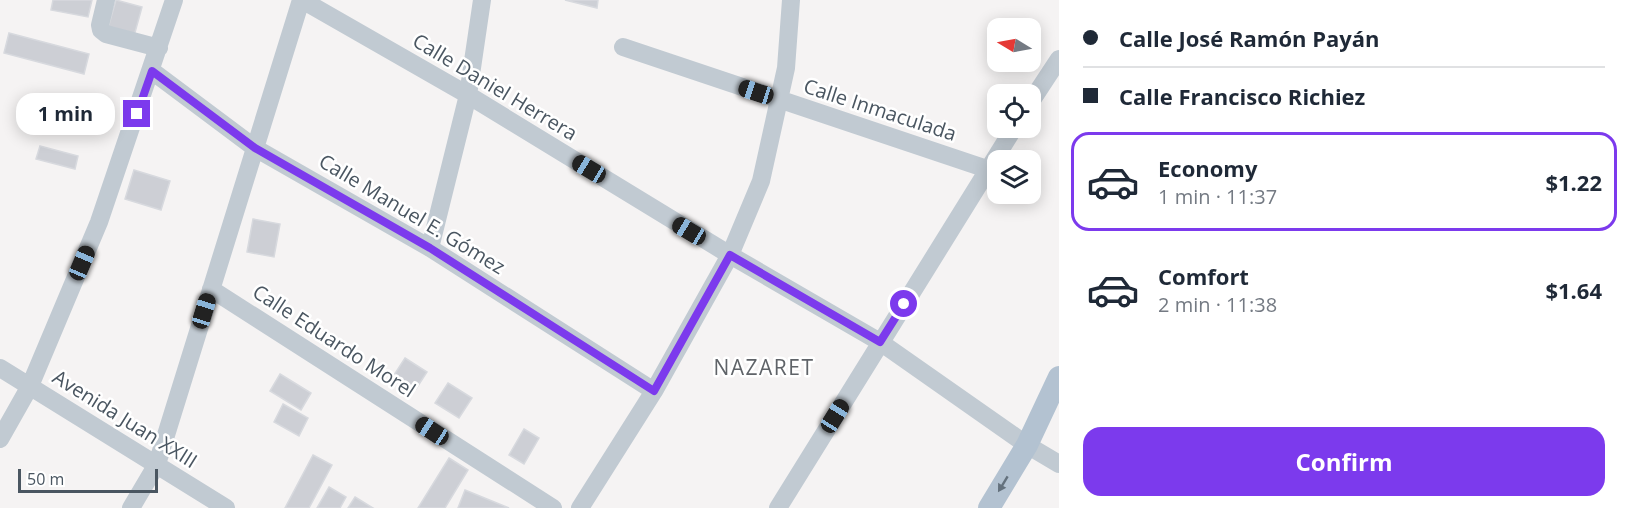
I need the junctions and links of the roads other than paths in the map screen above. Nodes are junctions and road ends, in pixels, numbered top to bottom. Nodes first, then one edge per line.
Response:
1 (106, 0) edge
2 (174, 0) edge
3 (302, 0) edge
4 (483, 0) edge
5 (791, 0) edge
6 (623, 47) dead end
7 (159, 48) junction
8 (1059, 59) edge
9 (152, 71) junction
10 (1041, 86) edge
11 (468, 95) junction
12 (778, 99) junction
13 (255, 148) junction
14 (987, 169) joint
15 (430, 248) junction
16 (730, 255) junction
17 (211, 289) junction
18 (880, 342) junction
19 (0, 368) edge
20 (1059, 376) edge
21 (30, 386) junction
22 (654, 391) junction
23 (0, 439) edge
24 (1027, 445) junction
25 (157, 464) junction
26 (1059, 464) edge
27 (131, 508) edge
28 (226, 508) edge
29 (553, 508) edge
30 (580, 508) edge
31 (778, 508) edge
32 (988, 508) edge

1 - 7 street
2 - 7 street
3 - 11 street, Calle Daniel Herrera
3 - 13 street
4 - 11 street
5 - 12 street
6 - 12 street, Calle Inmaculada
7 - 9 street
8 - 10 street
9 - 13 street, Calle Manuel E. Gómez
9 - 21 street
11 - 15 street
11 - 16 street, Calle Daniel Herrera
12 - 14 street, Calle Inmaculada
12 - 16 street
13 - 15 street, Calle Manuel E. Gómez
13 - 17 street
14 - 18 street
15 - 22 street, Calle Manuel E. Gómez
16 - 18 street, Calle Daniel Herrera
16 - 22 street
17 - 25 street
17 - 29 street, Calle Eduardo Morel
18 - 24 street, Calle Daniel Herrera
18 - 31 street
19 - 21 street, Avenida Juan XXIII
20 - 24 main road
21 - 23 street
21 - 25 street, Avenida Juan XXIII
22 - 30 street
24 - 26 street, Calle Daniel Herrera
24 -> 32 main road
25 - 27 street
25 - 28 street, Avenida Juan XXIII

